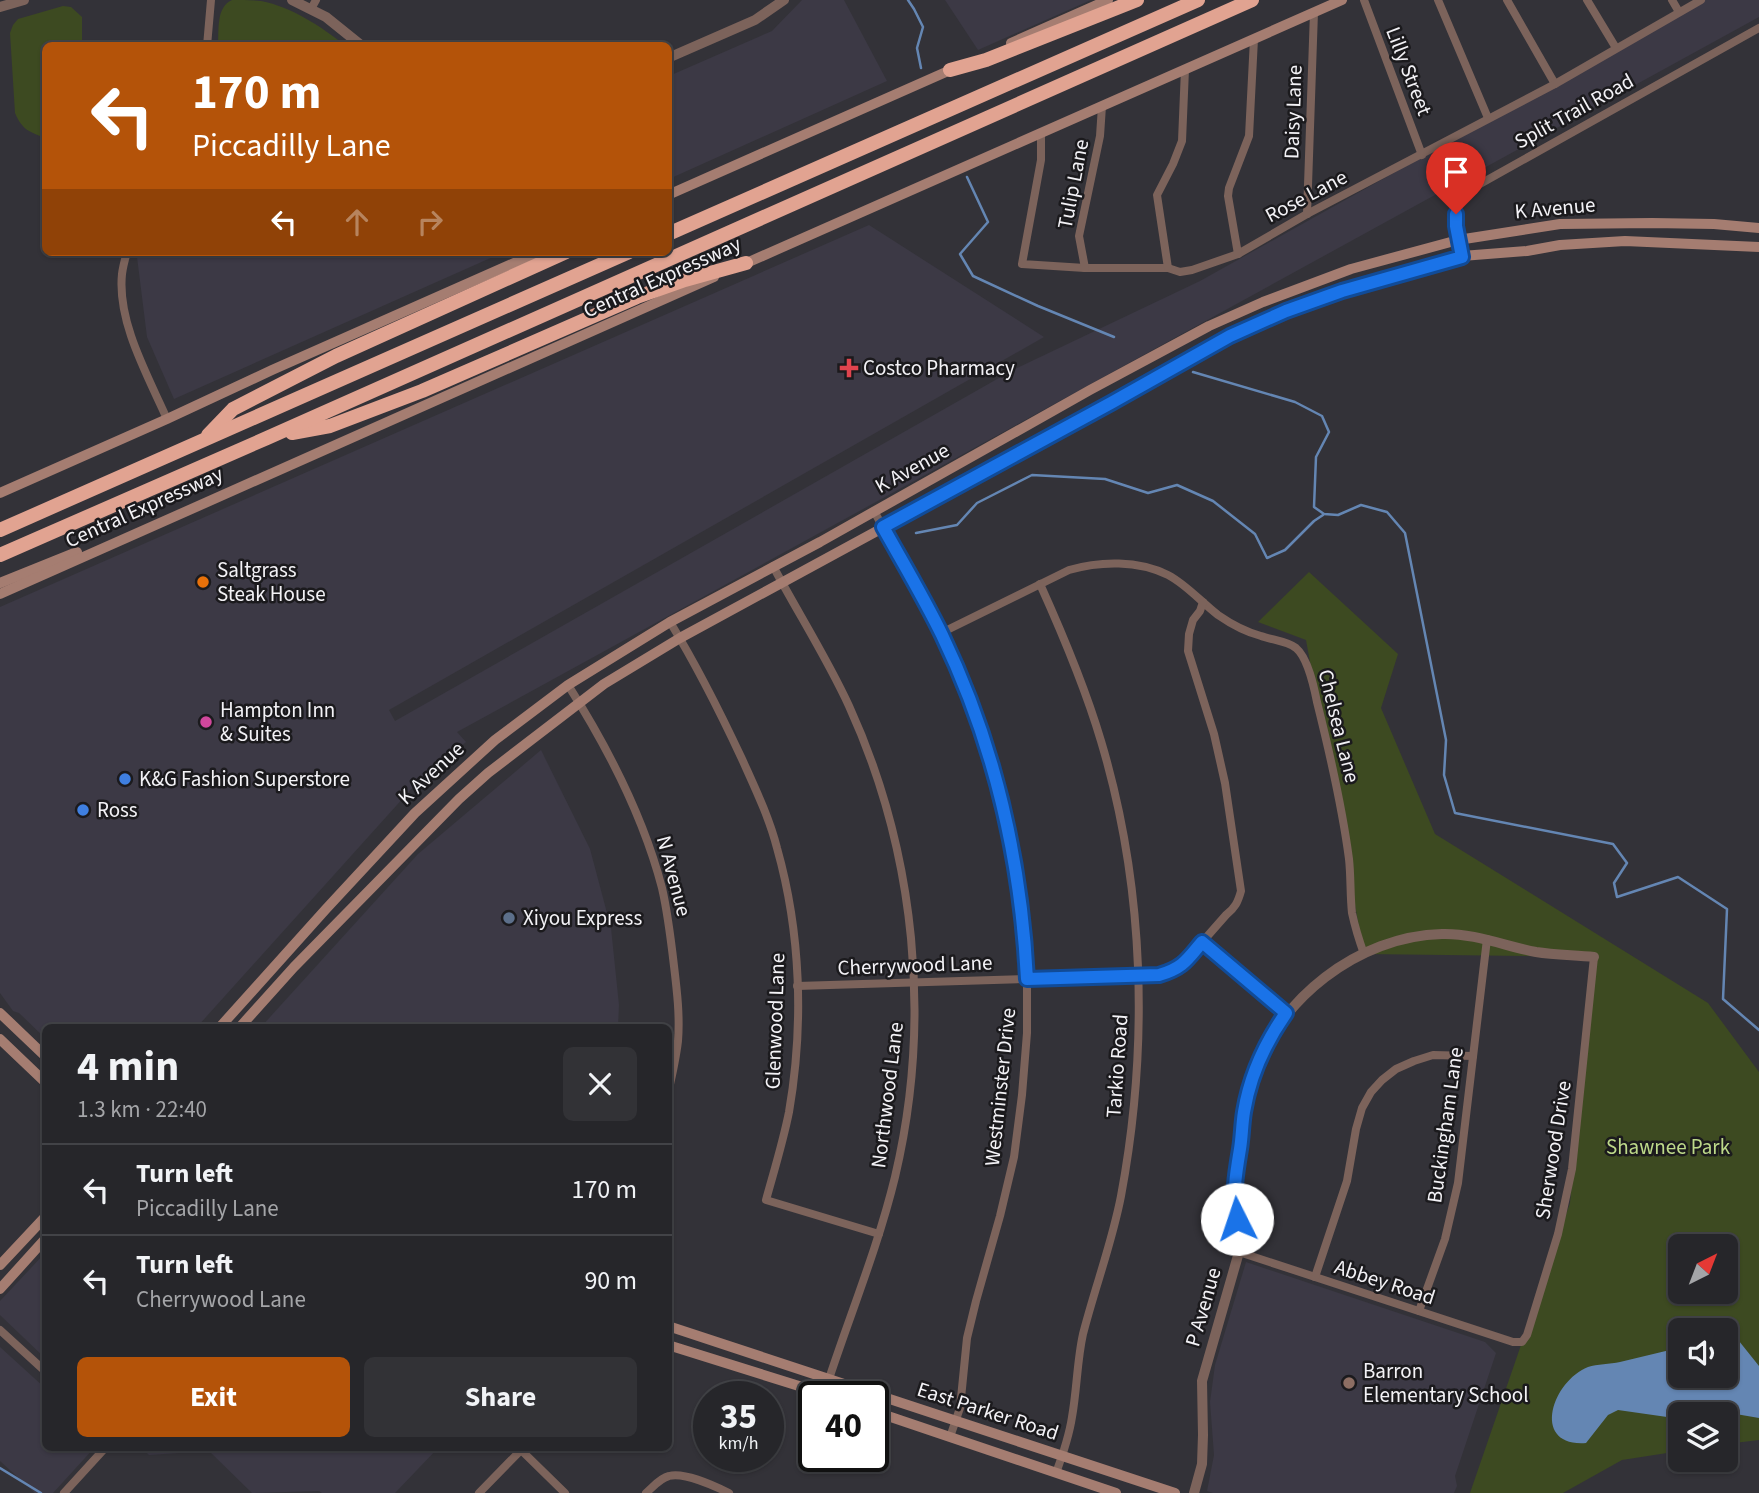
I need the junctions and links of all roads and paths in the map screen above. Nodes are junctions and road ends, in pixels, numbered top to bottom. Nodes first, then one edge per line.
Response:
1 (24, 0) edge
2 (211, 0) edge
3 (784, 0) edge
4 (1108, 0) edge
5 (1137, 0) edge
6 (1198, 0) edge
7 (1252, 0) edge
8 (1342, 0) edge
9 (1364, 0) edge
10 (1438, 0) edge
11 (1507, 0) edge
12 (1587, 0) edge
13 (1672, 0) edge
14 (1702, 0) edge
15 (299, 1) edge
16 (313, 5) edge
17 (0, 7) edge
18 (1314, 12) junction
19 (1679, 12) junction
20 (1759, 28) edge
21 (1254, 38) junction
22 (207, 42) edge
23 (357, 42) edge
24 (1616, 48) junction
25 (672, 56) edge
26 (1185, 69) junction
27 (950, 70) junction
28 (1555, 83) junction
29 (1102, 106) junction
30 (1488, 118) junction
31 (1041, 133) junction
32 (1422, 155) junction
33 (672, 193) edge
34 (1307, 214) junction
35 (1607, 223) junction
36 (1758, 228) edge
37 (672, 232) edge
38 (1458, 240) junction
39 (1609, 243) junction
40 (1757, 246) edge
41 (1238, 254) junction
42 (126, 256) edge
43 (530, 256) edge
44 (557, 256) edge
45 (619, 256) edge
46 (1462, 257) junction
47 (746, 263) junction
48 (1085, 268) junction
49 (1168, 268) junction
50 (1116, 376) junction
51 (1126, 395) junction
52 (167, 419) junction
53 (267, 438) junction
54 (203, 440) junction
55 (31, 480) junction
56 (0, 493) edge
57 (0, 499) edge
58 (874, 511) junction
59 (181, 513) junction
60 (883, 527) junction
61 (0, 530) edge
62 (0, 555) edge
63 (773, 566) junction
64 (781, 582) junction
65 (0, 583) edge
66 (1040, 584) junction
67 (0, 594) edge
68 (1203, 602) junction
69 (670, 622) junction
70 (941, 633) junction
71 (680, 638) junction
72 (568, 685) junction
73 (580, 703) junction
74 (398, 830) junction
75 (413, 844) junction
76 (1487, 939) junction
77 (1202, 942) junction
78 (1364, 954) junction
79 (283, 957) junction
80 (1594, 957) joint
81 (294, 967) junction
82 (1139, 976) junction
83 (1027, 979) junction
84 (915, 983) junction
85 (797, 986) junction
86 (0, 1013) edge
87 (1286, 1013) junction
88 (223, 1024) edge
89 (243, 1024) edge
90 (0, 1039) edge
91 (42, 1053) edge
92 (1473, 1056) junction
93 (672, 1073) edge
94 (42, 1079) edge
95 (42, 1220) edge
96 (879, 1234) junction
97 (42, 1242) edge
98 (1239, 1252) junction
99 (0, 1265) edge
100 (1315, 1277) junction
101 (0, 1289) edge
102 (1419, 1311) junction
103 (672, 1327) edge
104 (0, 1330) edge
105 (1522, 1342) joint
106 (672, 1346) edge
107 (729, 1346) junction
108 (724, 1363) junction
109 (42, 1368) edge
110 (829, 1379) junction
111 (798, 1386) edge
112 (889, 1416) edge
113 (955, 1420) junction
114 (950, 1437) junction
115 (102, 1451) edge
116 (520, 1451) edge
117 (524, 1451) edge
118 (1062, 1456) junction
119 (1056, 1473) junction
120 (64, 1493) edge
121 (479, 1493) edge
122 (565, 1493) edge
123 (646, 1493) edge
124 (729, 1493) edge
125 (1116, 1493) edge
126 (1175, 1493) edge
127 (1194, 1493) edge

1 - 17 street
2 - 22 street
3 - 25 street
4 - 27 main road
5 - 27 highway
6 - 37 highway, Central Expressway
7 - 53 highway, Central Expressway
8 - 18 main road, Central Expressway
9 - 32 street, Lilly Street
10 - 30 street
11 - 28 street
12 - 24 street
13 - 19 street
14 - 19 street, Rose Lane
15 - 16 street
16 - 23 street
18 - 21 main road, Central Expressway
18 - 34 street, Daisy Lane
19 - 24 street, Rose Lane
20 - 38 street, Split Trail Road
21 - 26 main road, Central Expressway
21 - 41 street
24 - 28 street, Rose Lane
26 - 29 main road, Central Expressway
26 - 49 street
27 - 33 main road
28 - 30 street, Rose Lane
29 - 31 main road, Central Expressway
29 - 48 street, Tulip Lane
30 - 32 street, Rose Lane
31 - 47 main road, Central Expressway
31 - 48 street, Rose Lane
32 - 34 street, Rose Lane
34 - 41 street, Rose Lane
35 - 36 main road, K Avenue
35 - 38 main road, K Avenue
35 - 39 main road
36 - 40 main road
38 - 46 street, Split Trail Road
38 - 50 main road, K Avenue
39 - 40 main road, K Avenue
39 - 46 main road, K Avenue
41 - 49 street, Rose Lane
42 - 52 street
43 - 52 main road
44 - 54 highway
45 - 54 highway, Central Expressway
46 - 51 main road, K Avenue
47 - 53 highway
47 - 59 main road, Central Expressway
48 - 49 street, Rose Lane
50 - 51 main road
50 - 58 main road, K Avenue
51 - 60 main road, K Avenue
52 - 55 main road
53 - 62 highway, Central Expressway
54 - 61 highway, Central Expressway
55 - 56 main road
55 - 57 main road
58 - 60 street, Westminster Drive
58 - 63 main road, K Avenue
59 - 65 main road
59 - 67 main road, Central Expressway
60 - 64 main road, K Avenue
60 - 70 street, Westminster Drive
63 - 64 street, Northwood Lane
63 - 69 main road, K Avenue
64 - 71 main road, K Avenue
64 - 84 street, Northwood Lane
66 - 68 street, Chelsea Lane
66 - 70 street, Chelsea Lane
66 - 82 street, Tarkio Road
68 - 77 street, Cherrywood Lane
68 - 78 street, Chelsea Lane
69 - 71 street, Glenwood Lane
69 - 72 main road, K Avenue
70 - 83 street, Westminster Drive
71 - 73 main road, K Avenue
71 - 85 street, Glenwood Lane
72 - 73 street, N Avenue
72 - 74 main road, K Avenue
73 - 75 main road, K Avenue
73 - 93 street, N Avenue
74 - 75 main road
74 - 79 main road, K Avenue
75 - 81 main road, K Avenue
76 - 78 street, P Avenue
76 - 80 street, P Avenue
76 - 92 street, Buckingham Lane
77 - 82 street, Cherrywood Lane
77 - 87 street
78 - 87 street, P Avenue
79 - 81 main road
79 - 88 main road, K Avenue
80 - 105 street, Sherwood Drive
81 - 89 main road, K Avenue
82 - 83 street, Cherrywood Lane
82 - 118 street, Tarkio Road
83 - 84 street, Cherrywood Lane
83 - 113 street, Westminster Drive
84 - 85 street, Cherrywood Lane
84 - 96 street, Northwood Lane
85 - 96 street, Glenwood Lane
86 - 91 main road
87 - 98 street, P Avenue
90 - 94 main road
92 - 100 street
92 - 102 street, Buckingham Lane
95 - 99 main road
96 - 110 street, Northwood Lane
97 - 101 main road
98 - 100 street, Abbey Road
98 - 127 street, P Avenue
100 - 102 street, Abbey Road
102 - 105 street, Abbey Road
103 - 107 main road, East Parker Road
104 - 109 street
106 - 108 main road
107 - 108 main road
107 - 110 main road, East Parker Road
108 - 111 main road
110 - 113 main road, East Parker Road
112 - 114 main road, East Parker Road
113 - 114 street, Westminster Drive
113 - 118 main road, East Parker Road
114 - 119 main road, East Parker Road
115 - 120 street
116 - 121 street
117 - 122 street
118 - 119 street, Tarkio Road
118 - 126 main road, East Parker Road
119 - 125 main road, East Parker Road
123 - 124 street

